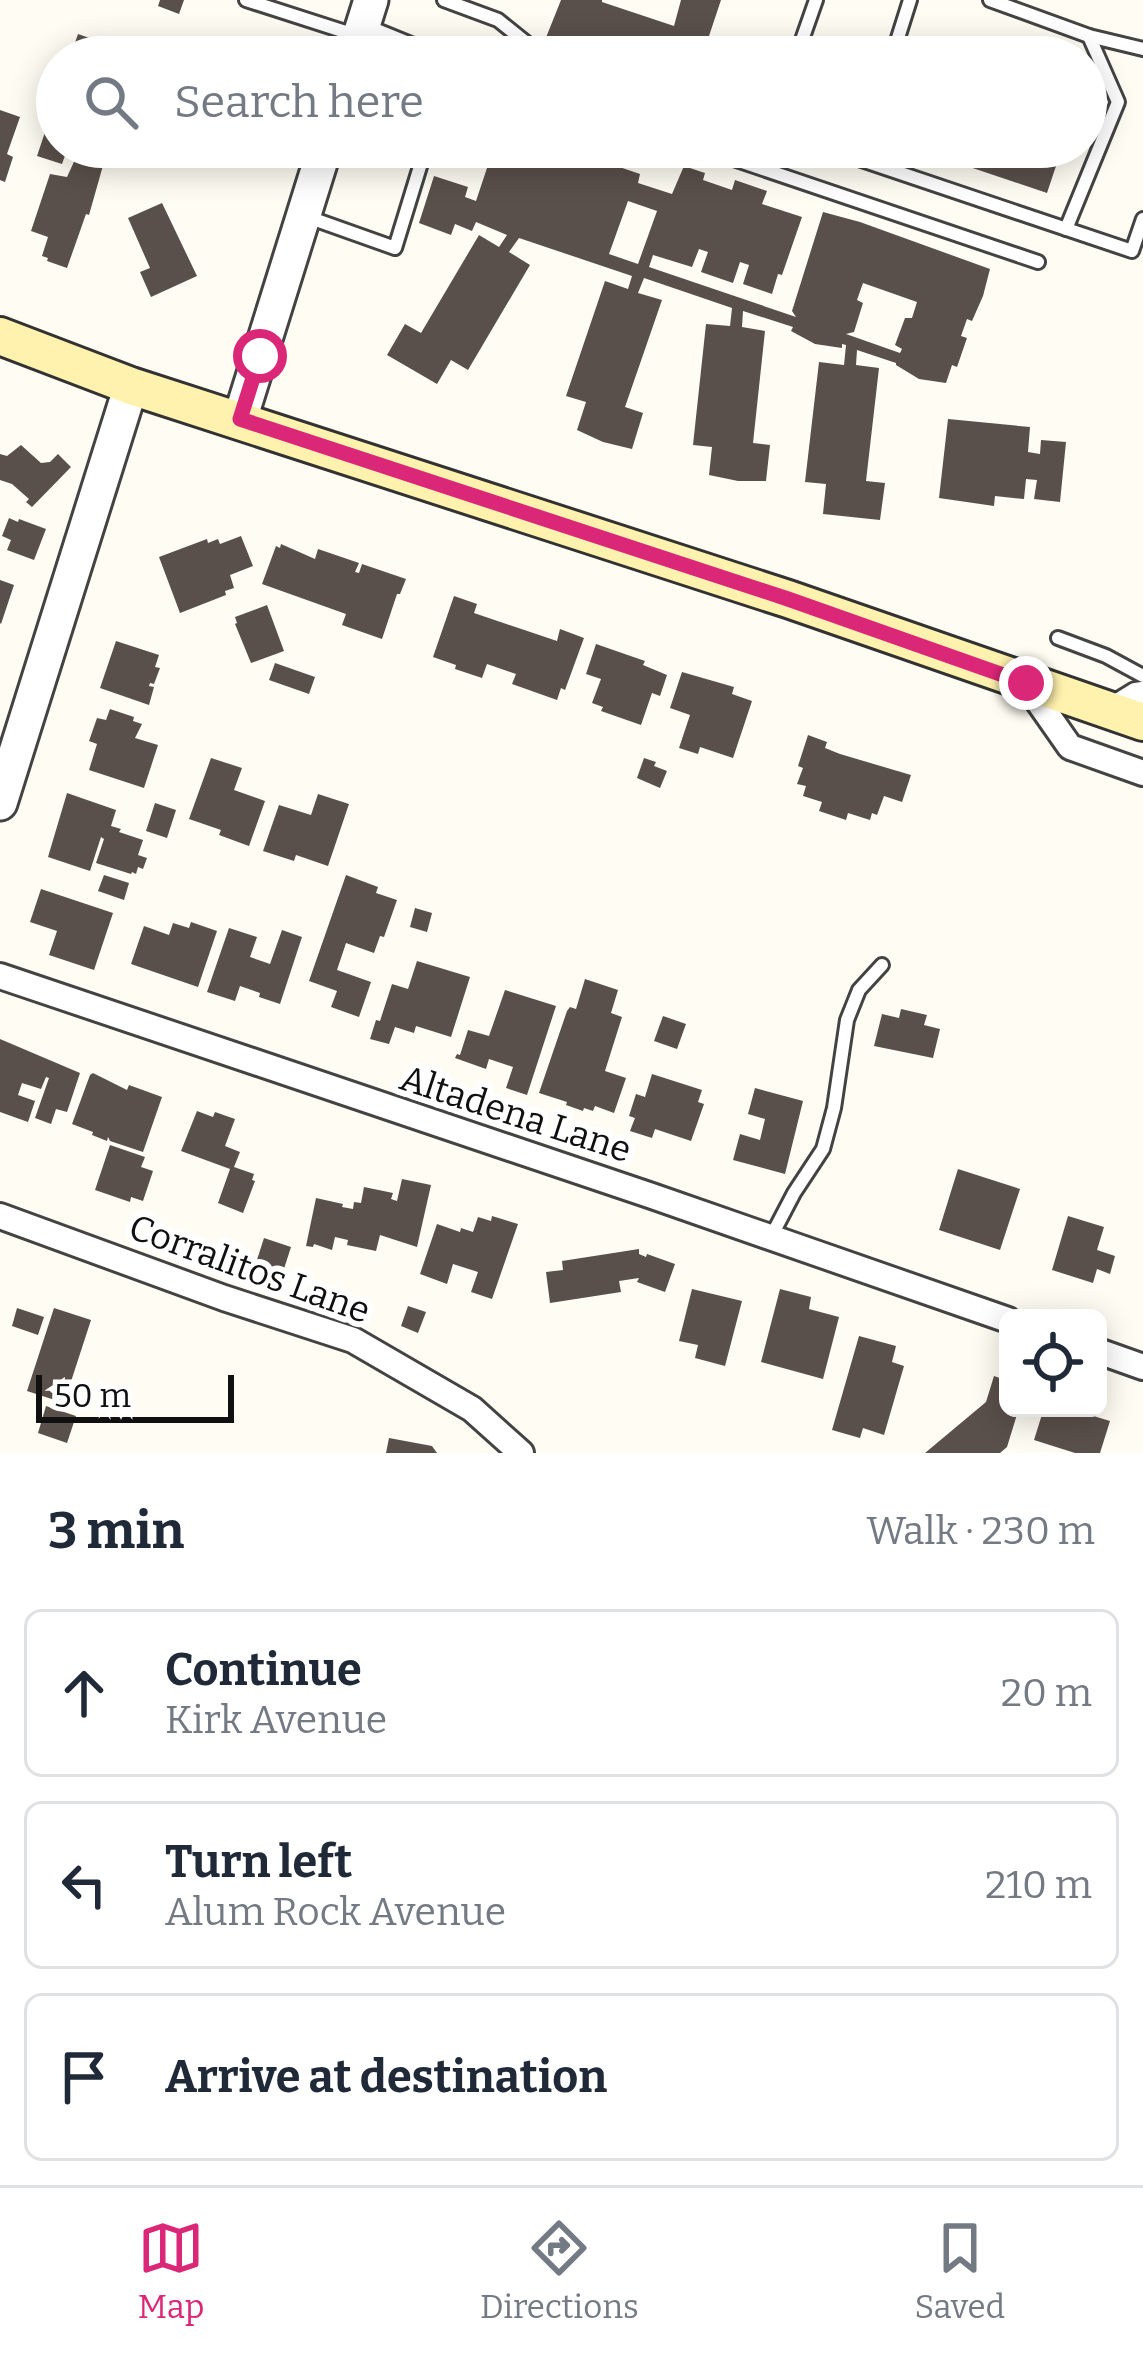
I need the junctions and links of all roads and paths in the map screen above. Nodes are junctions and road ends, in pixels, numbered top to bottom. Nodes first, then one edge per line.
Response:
1 (246, 0) edge
2 (444, 0) edge
3 (816, 0) edge
4 (910, 0) edge
5 (991, 0) edge
6 (362, 29) edge
7 (518, 36) edge
8 (803, 36) edge
9 (899, 36) edge
10 (1089, 36) edge
11 (1107, 40) edge
12 (1143, 49) edge
13 (1107, 77) edge
14 (1107, 129) edge
15 (319, 168) edge
16 (420, 168) edge
17 (760, 168) edge
18 (903, 168) edge
19 (1091, 168) edge
20 (304, 215) junction
21 (1143, 219) edge
22 (1066, 229) junction
23 (1038, 262) dead end
24 (0, 336) edge
25 (131, 386) junction
26 (240, 419) junction
27 (1058, 638) dead end
28 (1143, 676) edge
29 (1026, 683) junction
30 (1143, 694) edge
31 (1127, 717) edge
32 (1143, 772) edge
33 (0, 803) edge
34 (882, 965) dead end
35 (0, 976) edge
36 (0, 1216) edge
37 (771, 1237) junction
38 (999, 1317) edge
39 (1107, 1354) edge
40 (1143, 1367) edge
41 (521, 1453) edge

1 - 6 lane
2 - 7 lane
3 - 8 lane
4 - 9 lane
5 - 10 lane
11 - 12 lane
13 - 14 lane
15 - 20 street
16 - 20 lane
17 - 23 lane
18 - 22 lane
19 - 22 lane
20 - 26 street
21 - 22 lane
24 - 25 main road
25 - 26 main road
25 - 33 street
26 - 29 main road
27 - 28 lane
29 - 31 main road
29 - 32 street
30 - 31 street
34 - 37 lane
35 - 37 street, Altadena Lane
36 - 41 street, Corralitos Lane
37 - 38 street, Altadena Lane
39 - 40 street

